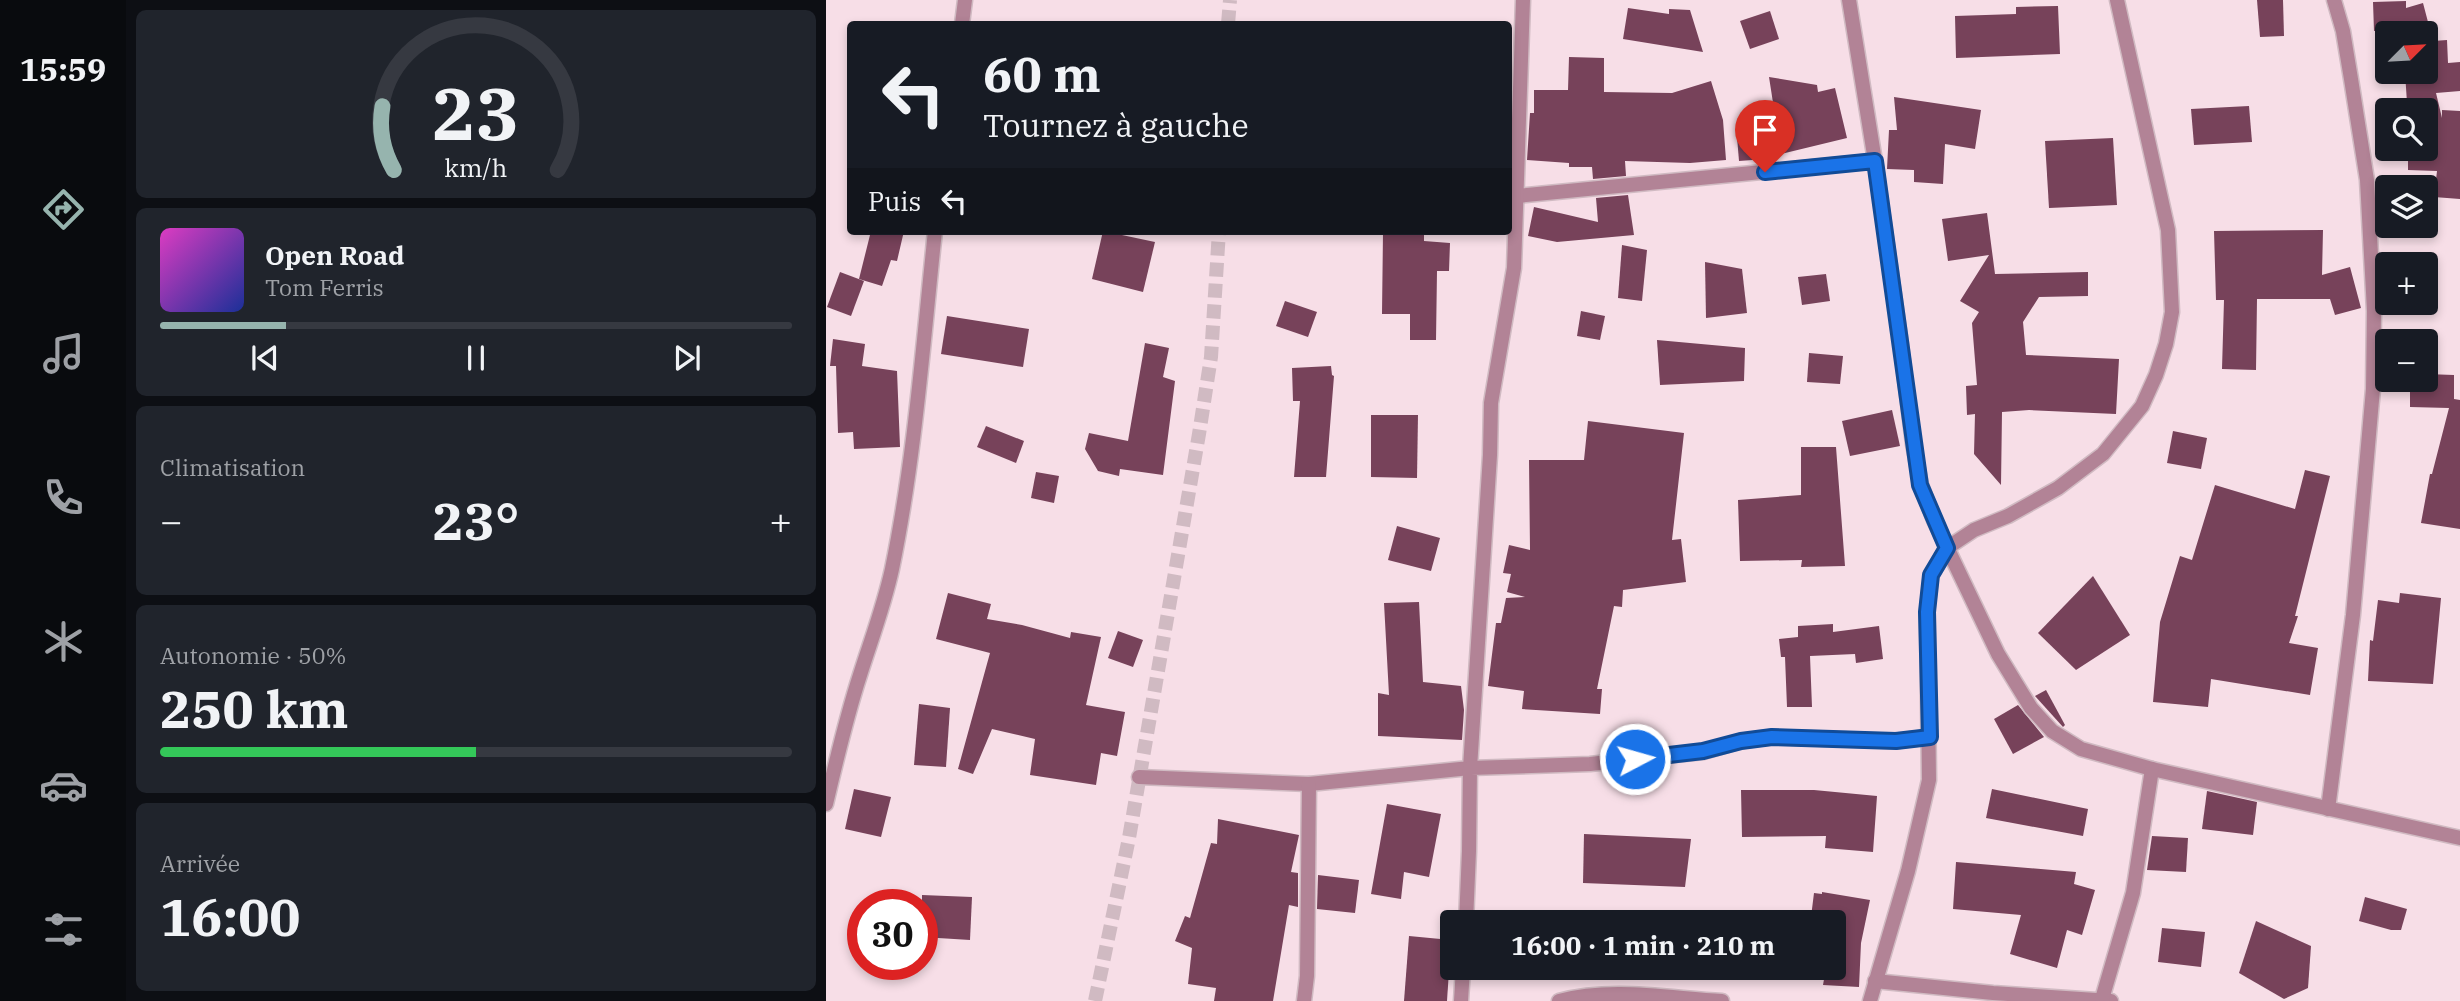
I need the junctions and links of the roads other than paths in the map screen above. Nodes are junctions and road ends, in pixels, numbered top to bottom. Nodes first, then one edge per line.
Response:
1 (965, 0) edge
2 (1522, 0) edge
3 (1849, 0) edge
4 (2117, 0) edge
5 (2334, 0) edge
6 (962, 21) edge
7 (1875, 161) junction
8 (1517, 196) junction
9 (935, 235) edge
10 (1947, 548) junction
11 (1930, 737) junction
12 (1470, 768) junction
13 (2152, 769) junction
14 (1139, 777) dead end
15 (1308, 784) junction
16 (826, 804) edge
17 (2328, 809) junction
18 (2460, 838) edge
19 (1466, 910) edge
20 (1462, 980) edge
21 (1875, 981) junction
22 (2107, 1000) edge
23 (1304, 1001) edge
24 (1461, 1001) edge
25 (1559, 1001) edge
26 (1722, 1001) edge
27 (1870, 1001) edge

1 - 6 street
2 - 8 street
3 - 7 street
4 - 10 street
5 - 17 street
7 - 8 street
7 - 10 street
8 - 12 street
9 - 16 street
10 - 11 street
10 - 13 street
11 - 12 street
11 - 21 street
12 - 15 street
12 - 19 street
13 - 17 street
13 - 22 street
14 - 15 street
15 - 23 street
17 - 18 street
20 - 24 street
21 - 22 street
21 - 27 street
25 - 26 street

